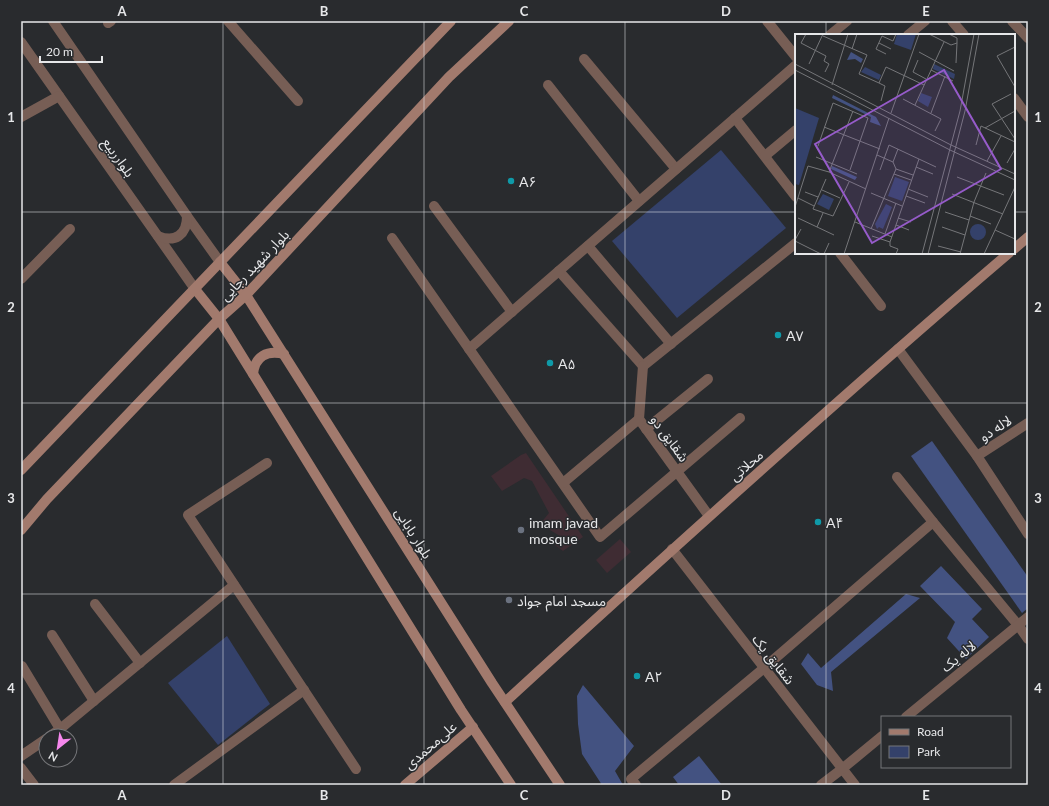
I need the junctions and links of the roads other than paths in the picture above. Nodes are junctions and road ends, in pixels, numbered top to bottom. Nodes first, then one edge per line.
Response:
1 (52, 21) edge
2 (228, 21) edge
3 (451, 21) edge
4 (509, 21) edge
5 (767, 21) edge
6 (925, 21) edge
7 (952, 21) edge
8 (1012, 21) edge
9 (841, 23) edge
10 (831, 34) edge
11 (909, 34) edge
12 (963, 34) edge
13 (1028, 38) edge
14 (21, 42) edge
15 (795, 56) edge
16 (584, 59) dead end
17 (795, 66) edge
18 (548, 85) dead end
19 (59, 96) junction
20 (1015, 99) edge
21 (298, 101) dead end
22 (21, 117) edge
23 (1028, 117) edge
24 (735, 118) junction
25 (795, 131) edge
26 (765, 156) junction
27 (676, 169) junction
28 (795, 195) edge
29 (639, 201) junction
30 (434, 206) dead end
31 (187, 216) junction
32 (70, 229) dead end
33 (158, 236) junction
34 (1028, 237) edge
35 (392, 238) dead end
36 (795, 244) edge
37 (588, 246) junction
38 (1015, 248) edge
39 (841, 254) edge
40 (1008, 254) edge
41 (220, 262) junction
42 (559, 271) junction
43 (21, 279) edge
44 (194, 289) junction
45 (246, 295) junction
46 (881, 306) dead end
47 (512, 312) junction
48 (220, 320) junction
49 (671, 344) junction
50 (469, 349) junction
51 (898, 349) junction
52 (284, 354) junction
53 (643, 366) junction
54 (253, 374) junction
55 (708, 379) dead end
56 (740, 418) dead end
57 (639, 419) junction
58 (1028, 423) edge
59 (646, 429) junction
60 (977, 456) junction
61 (267, 464) dead end
62 (21, 470) edge
63 (678, 472) junction
64 (897, 477) dead end
65 (563, 483) junction
66 (709, 516) junction
67 (933, 522) junction
68 (21, 530) edge
69 (1028, 534) edge
70 (672, 549) junction
71 (234, 585) junction
72 (95, 604) dead end
73 (1028, 617) edge
74 (1018, 625) junction
75 (52, 635) dead end
76 (1028, 639) edge
77 (140, 663) junction
78 (22, 666) edge
79 (764, 668) junction
80 (304, 690) junction
81 (94, 701) junction
82 (505, 702) junction
83 (907, 716) edge
84 (473, 727) junction
85 (59, 728) edge
86 (61, 728) edge
87 (881, 737) edge
88 (38, 744) edge
89 (21, 756) edge
90 (21, 768) edge
91 (356, 769) dead end
92 (842, 769) junction
93 (34, 785) edge
94 (174, 785) edge
95 (405, 785) edge
96 (511, 785) edge
97 (560, 785) edge
98 (636, 785) edge
99 (821, 785) edge
100 (855, 785) edge

1 - 31 street, بلوارربیع
2 - 21 street
3 - 41 street, بلوار شهید رجایی
4 - 45 street, بلوار شهید رجایی
5 - 15 street
6 - 11 street
7 - 12 street
8 - 13 street
9 - 10 street
14 - 19 street, بلوارربیع
16 - 27 street
17 - 24 street
18 - 29 street
19 - 22 street
19 - 33 street, بلوارربیع
20 - 23 street
24 - 26 street
24 - 27 street
25 - 26 street
26 - 28 street
27 - 29 street
29 - 37 street
30 - 47 street
31 - 33 street
31 - 41 street, بلوارربیع
32 - 43 street
33 - 44 street, بلوارربیع
34 - 38 street
35 - 50 street
36 - 49 street
37 - 42 street
37 - 49 street
39 - 46 street
40 - 51 street, محلاتی
41 - 44 street, بلوار شهید رجایی
41 - 45 street, بلوار بابایی
42 - 47 street
42 - 53 street
44 - 48 street
44 - 62 street, بلوار شهید رجایی
45 - 48 street, بلوار شهید رجایی
45 - 52 street, بلوار بابایی
47 - 50 street
48 - 54 street
48 - 68 street, بلوار شهید رجایی
49 - 53 street
50 - 65 street
51 - 60 street
51 - 66 street, محلاتی
52 - 54 street
52 - 82 street, بلوار بابایی
53 - 57 street, شقایق دو
54 - 84 street
55 - 59 street
56 - 63 street
57 - 59 street, شقایق دو
57 - 65 street
58 - 60 street, لاله دو
59 - 63 street, شقایق دو
60 - 69 street
61 - 71 street
63 - 65 street
63 - 66 street, شقایق دو
64 - 67 street
66 - 70 street, محلاتی
67 - 74 street
67 - 79 street
70 - 79 street, شقایق یک
70 - 82 street, محلاتی
71 - 77 street
71 - 80 street
72 - 77 street
73 - 74 street, لاله یک
74 - 76 street
74 - 83 street, لاله یک
75 - 81 street
77 - 81 street
78 - 85 street
79 - 92 street, شقایق یک
79 - 98 street
80 - 91 street
80 - 94 street
81 - 86 street
82 - 97 street, بلوار بابایی
84 - 95 street, علی‌محمدی
84 - 96 street
87 - 92 street
88 - 89 street
90 - 93 street
92 - 99 street
92 - 100 street, شقایق یک

